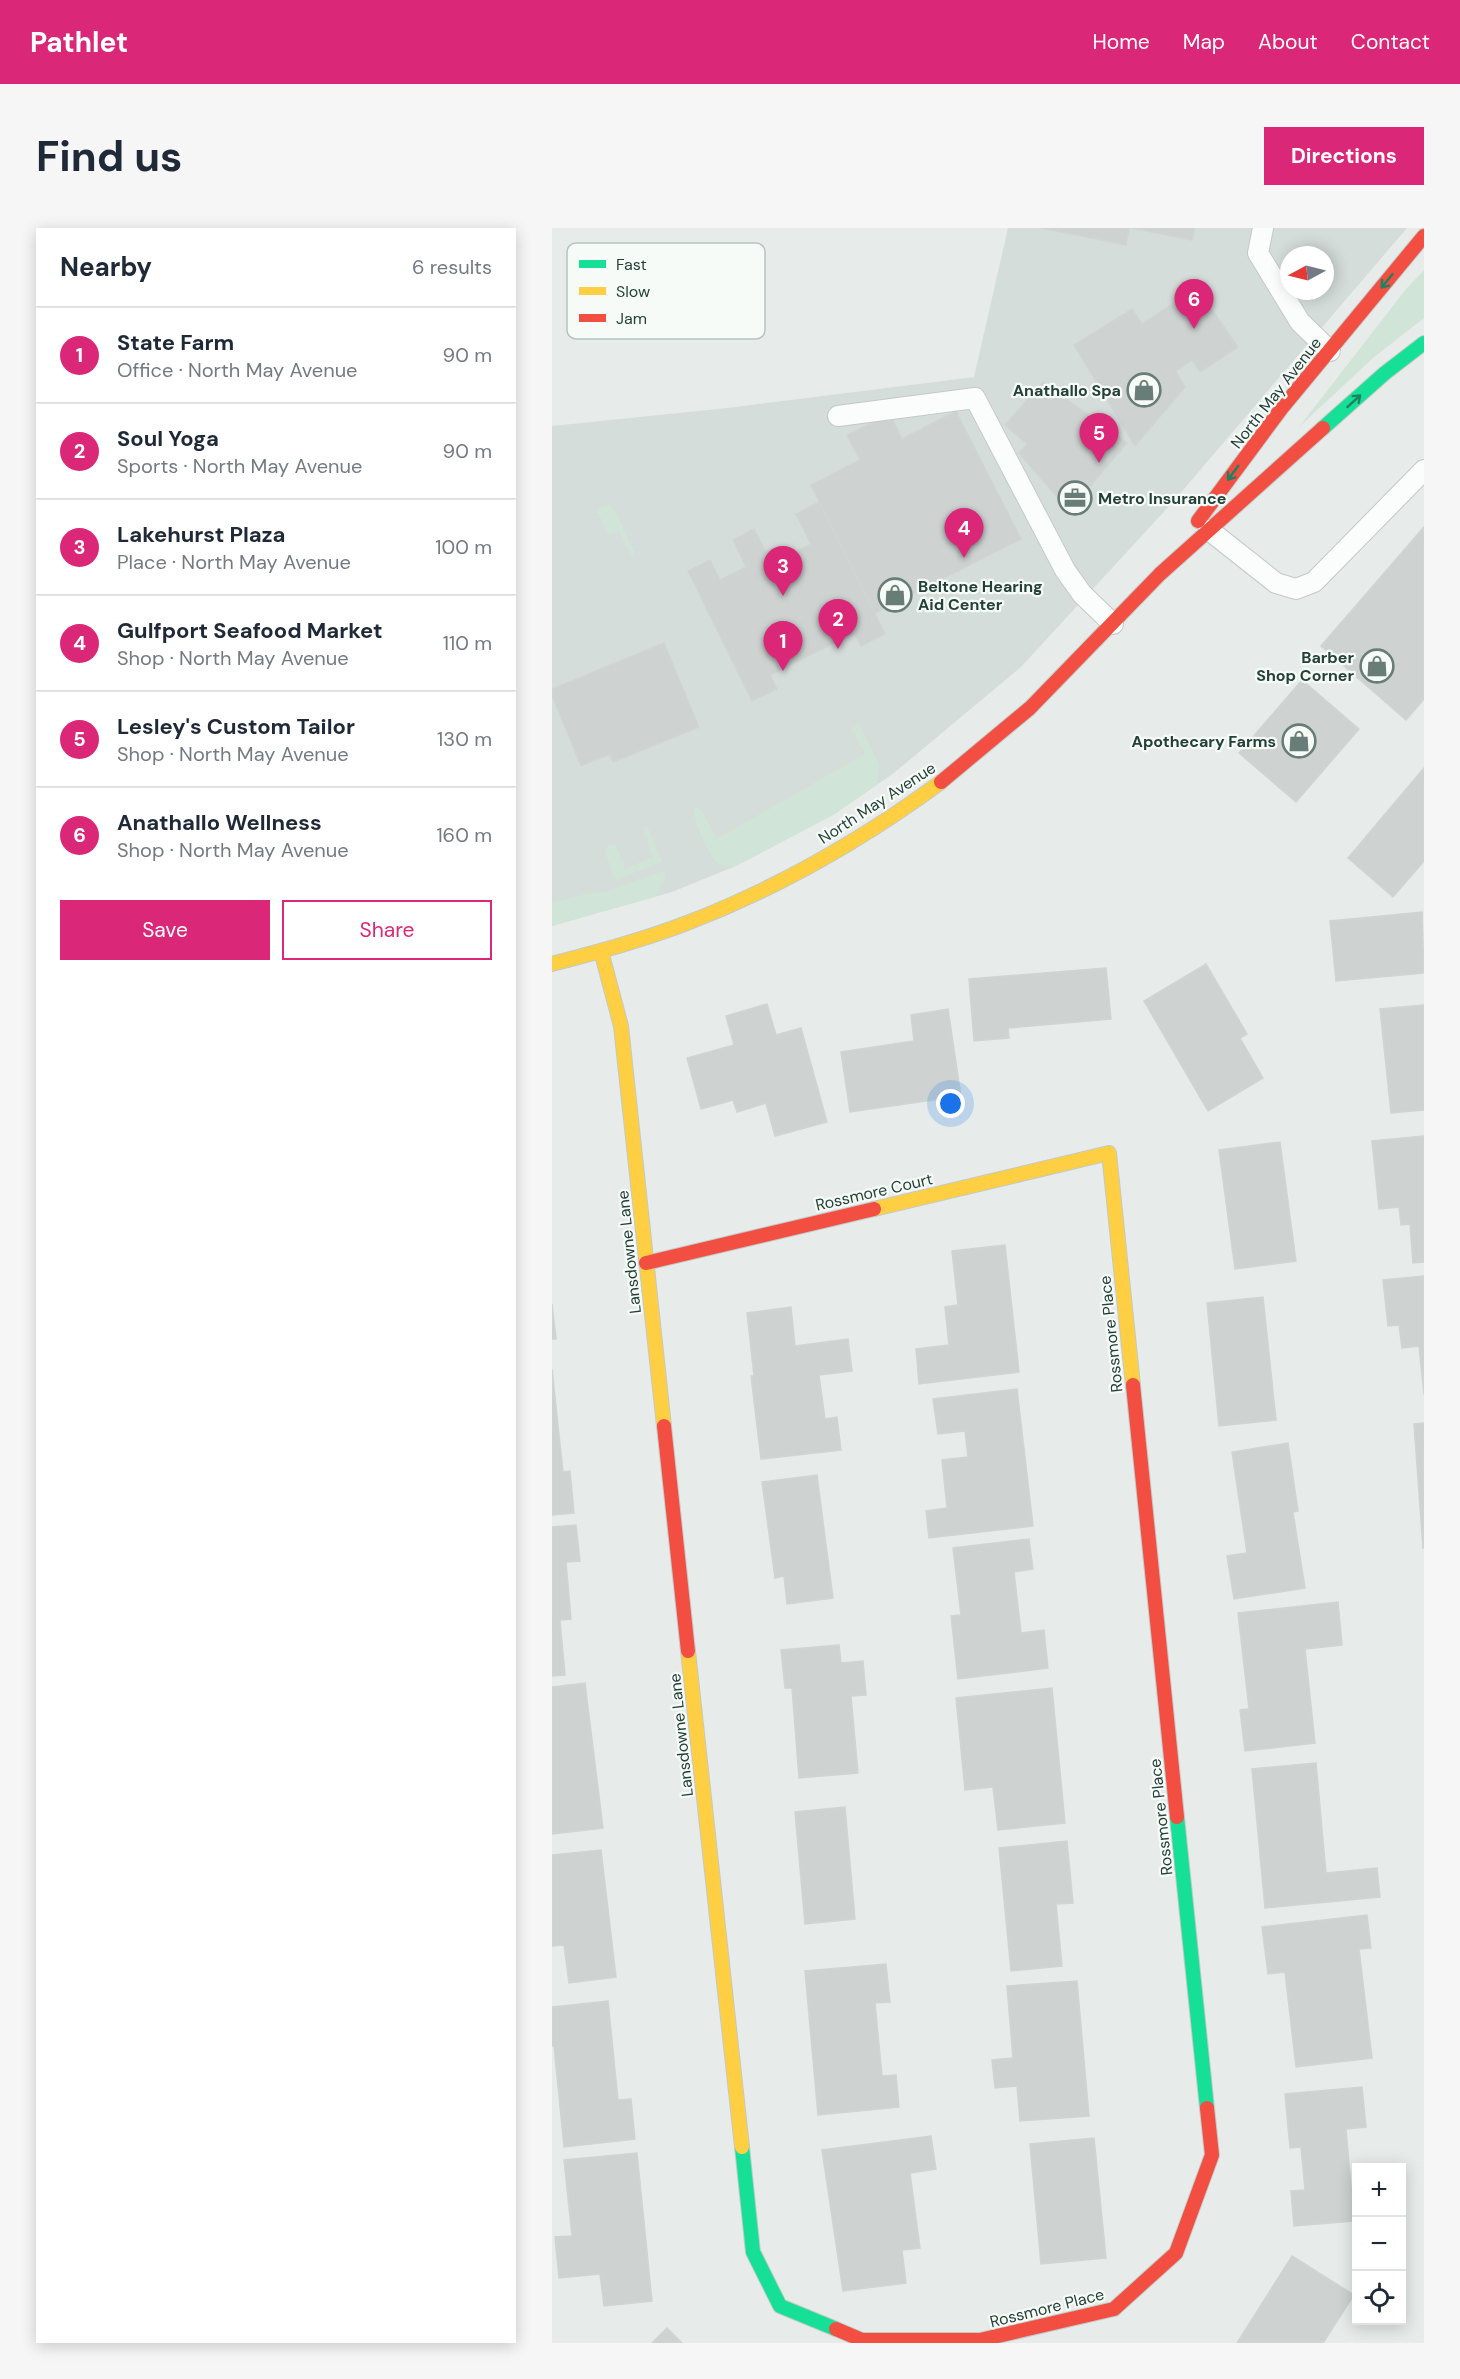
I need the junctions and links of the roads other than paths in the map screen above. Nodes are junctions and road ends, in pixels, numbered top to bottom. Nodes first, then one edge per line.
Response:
1 (1263, 228) edge
2 (1424, 236) edge
3 (1424, 343) edge
4 (1330, 351) junction
5 (838, 416) dead end
6 (1424, 470) edge
7 (1209, 530) junction
8 (1159, 575) junction
9 (1113, 624) junction
10 (601, 951) junction
11 (552, 964) edge
12 (1109, 1153) joint
13 (646, 1263) junction
14 (981, 2342) edge

1 - 4 lane
2 -> 4 street, North May Avenue
7 -> 3 street, North May Avenue
4 -> 8 street, North May Avenue
5 - 9 lane
6 - 7 lane
7 - 8 street, North May Avenue
8 - 9 street, North May Avenue
9 - 10 street, North May Avenue
10 - 11 street, North May Avenue
10 - 13 street, Lansdowne Lane
12 - 13 street, Rossmore Court
12 - 14 street, Rossmore Place
13 - 14 street, Lansdowne Lane

